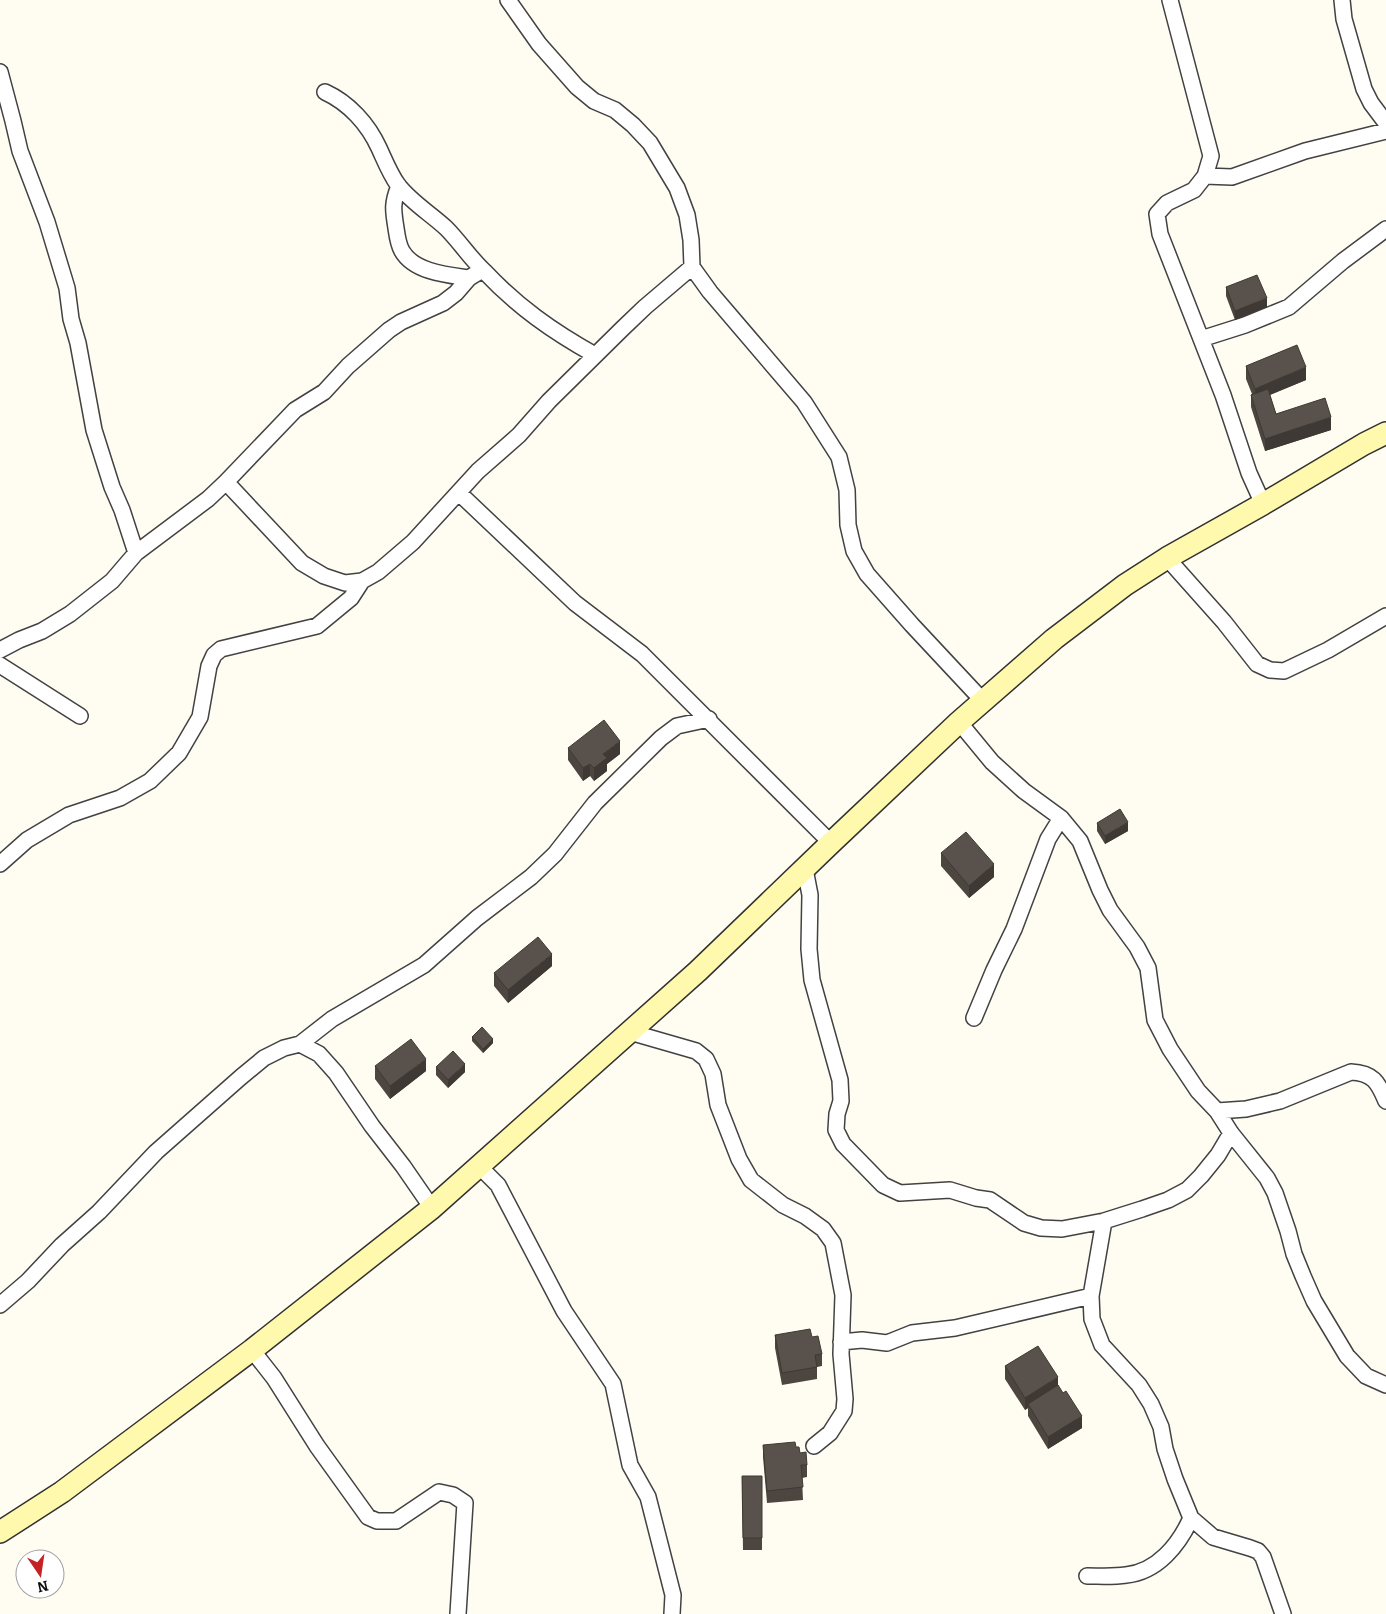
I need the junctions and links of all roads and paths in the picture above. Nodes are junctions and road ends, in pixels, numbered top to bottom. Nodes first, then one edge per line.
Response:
1 (1170, 0) edge
2 (1342, 0) edge
3 (512, 2) edge
4 (0, 72) edge
5 (326, 92) dead end
6 (1386, 123) edge
7 (1386, 131) edge
8 (1205, 176) junction
9 (399, 186) junction
10 (1386, 229) edge
11 (692, 267) junction
12 (482, 270) junction
13 (469, 278) junction
14 (1201, 340) junction
15 (595, 355) junction
16 (1386, 432) edge
17 (226, 482) junction
18 (459, 493) junction
19 (1263, 504) junction
20 (136, 553) junction
21 (1167, 558) junction
22 (362, 581) junction
23 (1386, 616) edge
24 (0, 650) edge
25 (0, 665) edge
26 (983, 700) junction
27 (80, 716) dead end
28 (709, 719) junction
29 (959, 722) junction
30 (1061, 818) junction
31 (831, 843) junction
32 (0, 864) edge
33 (805, 869) junction
34 (974, 1018) dead end
35 (630, 1032) junction
36 (300, 1044) junction
37 (1386, 1101) edge
38 (1216, 1111) junction
39 (1230, 1133) junction
40 (479, 1166) junction
41 (432, 1208) junction
42 (1104, 1220) junction
43 (1091, 1296) junction
44 (0, 1305) edge
45 (842, 1324) junction
46 (862, 1340) junction
47 (841, 1342) junction
48 (252, 1350) junction
49 (1386, 1385) edge
50 (814, 1446) dead end
51 (1191, 1518) junction
52 (0, 1532) edge
53 (1087, 1576) dead end
54 (458, 1614) edge
55 (672, 1614) edge
56 (1284, 1614) edge

1 - 8 street
2 - 6 street
3 - 11 street
4 - 20 street
5 - 9 street
7 - 8 street
8 - 14 street
9 - 12 street
9 - 13 street
10 - 14 street
11 - 15 street
11 - 26 street
12 - 13 street
12 - 15 street
13 - 17 street
14 - 19 street
15 - 18 street
16 - 19 street
17 - 20 street
17 - 22 street
18 - 22 street
18 - 28 street
19 - 21 street
20 - 24 street
21 - 23 street
21 - 26 street
22 - 32 street
25 - 27 street
26 - 29 street
28 - 31 street
28 - 36 street
29 - 30 street
29 - 31 street
30 - 34 street
30 - 38 street
31 - 33 street
33 - 35 street
33 - 42 street
35 - 40 street
35 - 45 street
36 - 41 street
36 - 44 street
37 - 38 street
38 - 39 street
39 - 42 street
39 - 49 street
40 - 41 street
40 - 55 street
41 - 48 street
42 - 43 street
43 - 46 street
43 - 51 street
45 - 46 street
45 - 47 street
46 - 47 street
47 - 50 street
48 - 52 street
48 - 54 street
51 - 53 street
51 - 56 street

